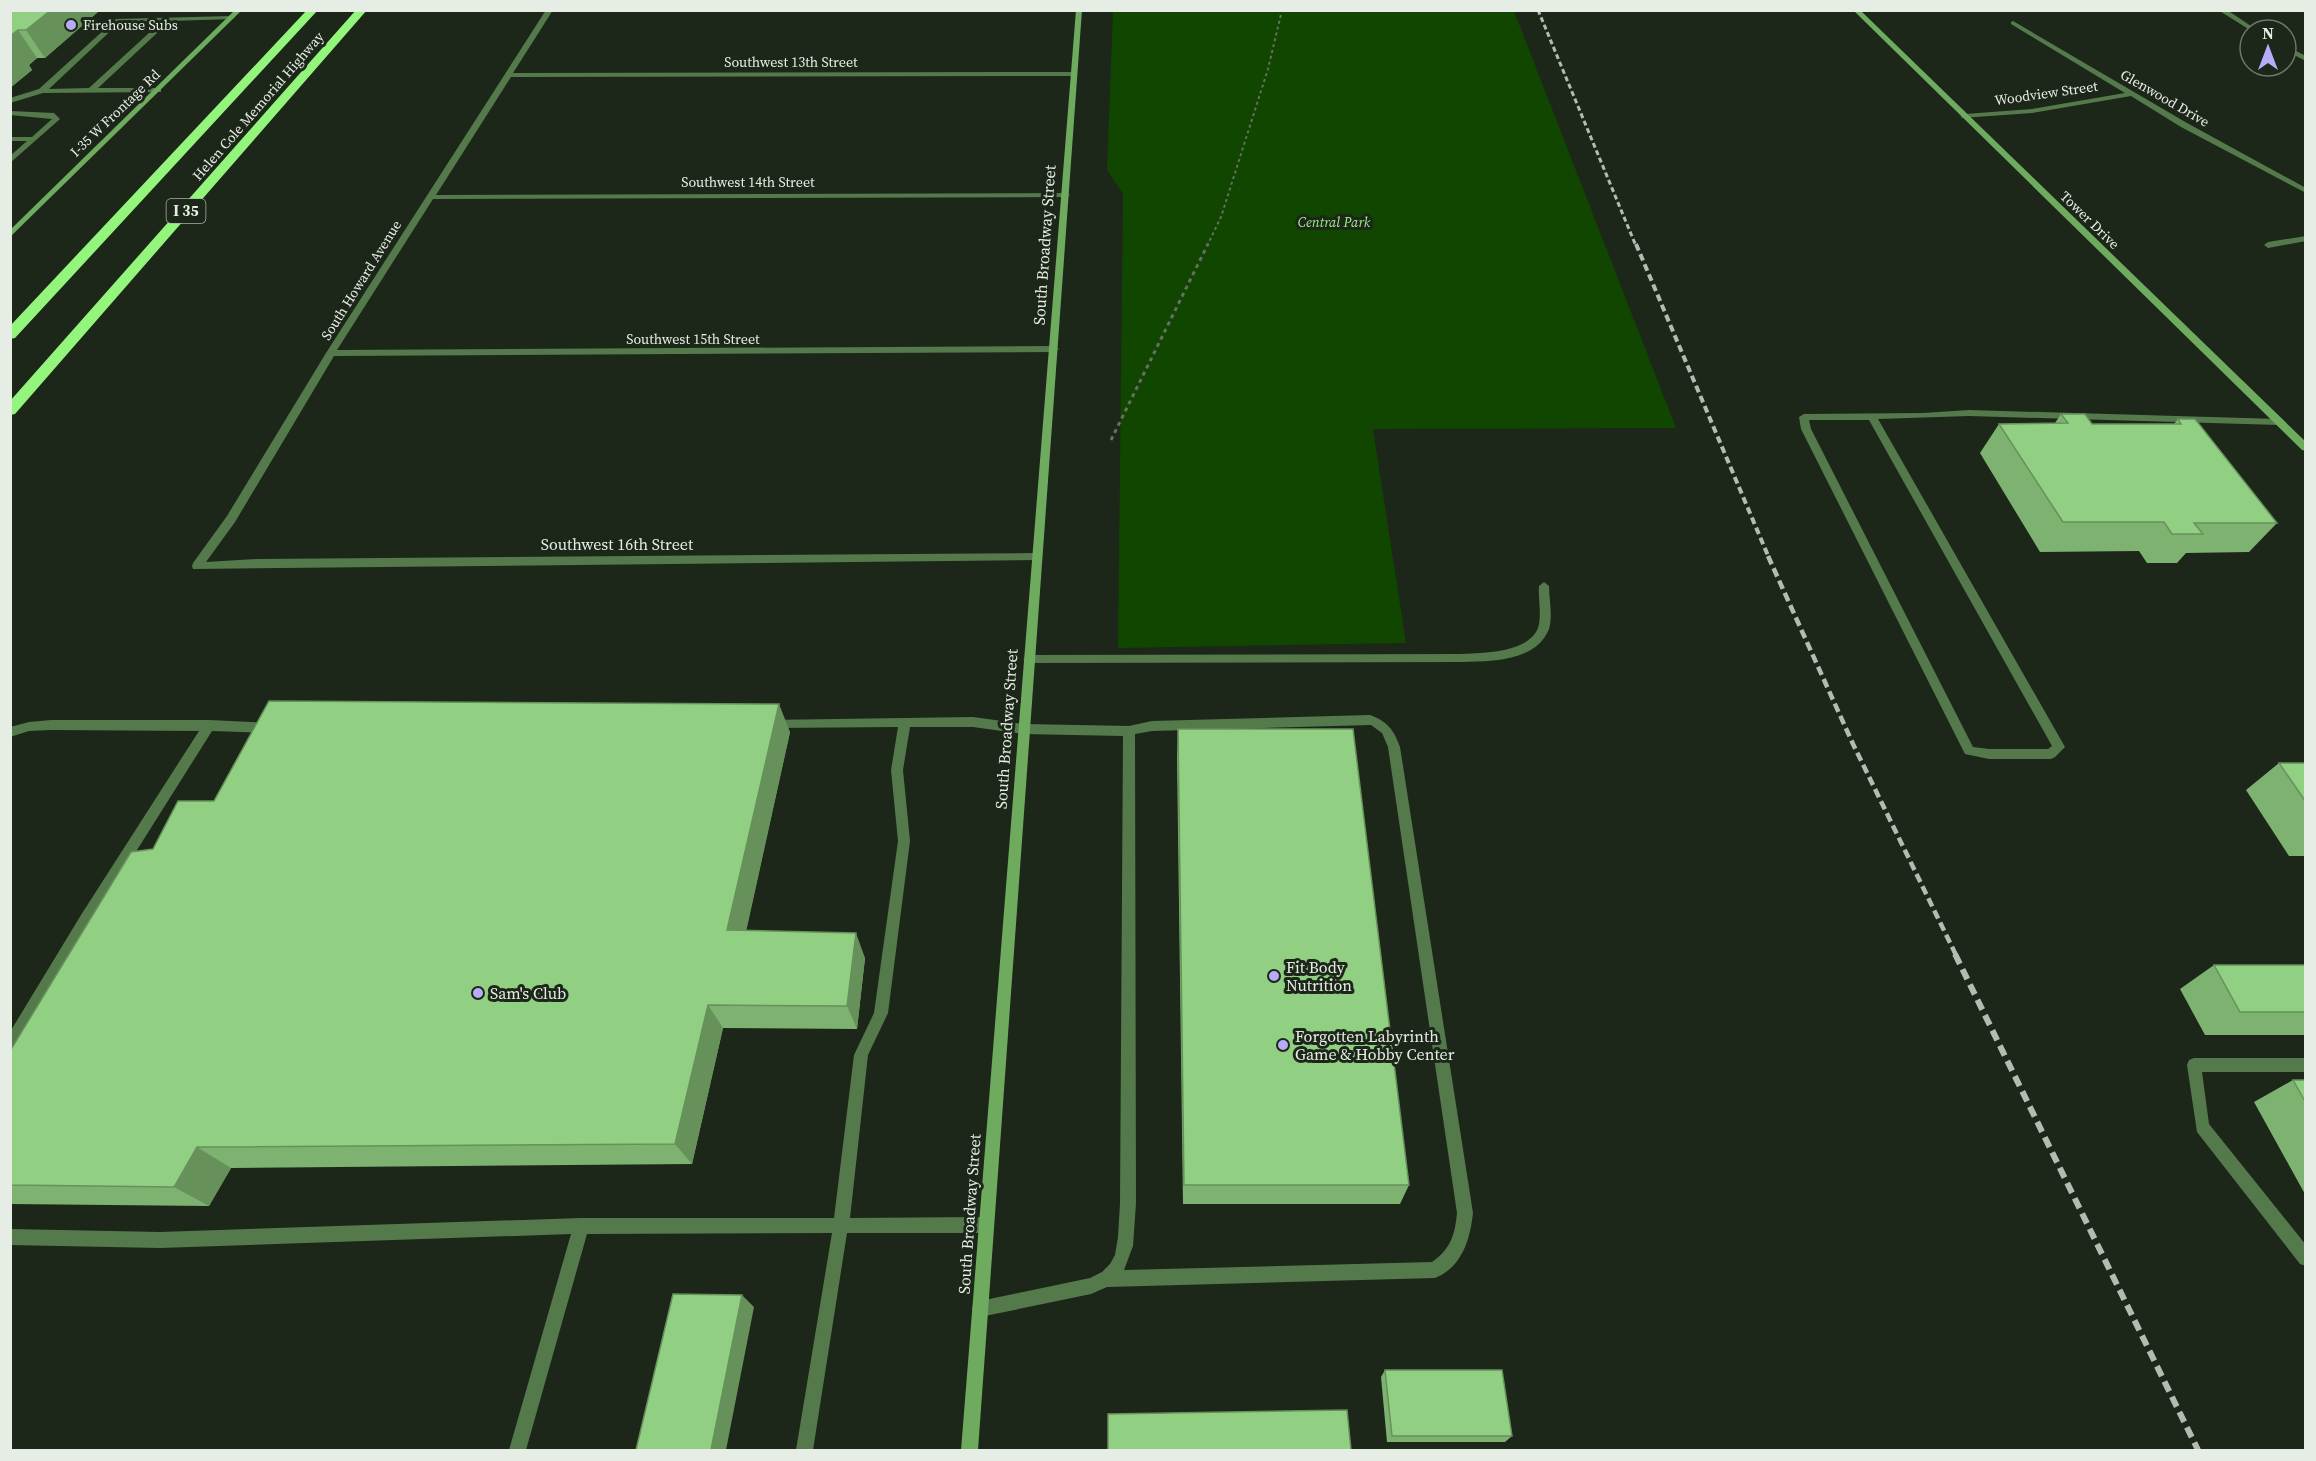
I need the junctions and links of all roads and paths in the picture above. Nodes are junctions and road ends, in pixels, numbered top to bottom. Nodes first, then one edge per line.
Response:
1 (239, 10) edge
2 (313, 10) edge
3 (362, 10) edge
4 (550, 10) edge
5 (1079, 10) edge
6 (1282, 10) edge
7 (1856, 10) edge
8 (2221, 10) edge
9 (231, 18) junction
10 (168, 19) junction
11 (2238, 20) edge
12 (2013, 23) dead end
13 (1074, 74) junction
14 (507, 75) junction
15 (92, 90) junction
16 (158, 90) junction
17 (42, 91) junction
18 (2131, 94) junction
19 (10, 100) edge
20 (10, 113) edge
21 (1965, 116) junction
22 (10, 139) edge
23 (34, 139) junction
24 (10, 161) edge
25 (2306, 191) edge
26 (1066, 195) junction
27 (430, 197) junction
28 (14, 227) edge
29 (10, 235) edge
30 (2306, 238) edge
31 (2268, 245) dead end
32 (10, 335) edge
33 (1054, 349) junction
34 (331, 353) junction
35 (10, 411) edge
36 (1872, 417) junction
37 (2279, 422) junction
38 (1111, 440) dead end
39 (2306, 448) edge
40 (1037, 557) junction
41 (197, 566) joint
42 (1544, 586) dead end
43 (1029, 659) junction
44 (905, 722) junction
45 (761, 723) edge
46 (209, 725) junction
47 (283, 729) edge
48 (1024, 729) junction
49 (1130, 731) junction
50 (10, 732) edge
51 (10, 1046) edge
52 (2306, 1065) edge
53 (841, 1224) junction
54 (985, 1225) junction
55 (581, 1226) junction
56 (10, 1237) edge
57 (2303, 1254) edge
58 (1106, 1279) junction
59 (980, 1309) junction
60 (518, 1450) edge
61 (805, 1450) edge
62 (969, 1450) edge

1 - 9 main road, I-35 W Frontage Rd
2 - 32 highway, Helen Cole Memorial Highway / I 35
3 - 35 highway, Helen Cole Memorial Highway / I 35
4 - 14 street, South Howard Avenue
5 - 13 main road, South Broadway Street
6 - 38 path
7 - 21 main road, Tower Drive
8 - 11 street
9 - 10 street
9 - 16 main road, I-35 W Frontage Rd
10 - 15 street
10 - 17 street
12 - 18 street, Glenwood Drive
13 - 14 street, Southwest 13th Street
13 - 26 main road, South Broadway Street
14 - 27 street, South Howard Avenue
15 - 16 street
15 - 17 street
16 - 28 main road, I-35 W Frontage Rd
17 - 19 street
18 - 21 street, Woodview Street
18 - 25 street, Glenwood Drive
20 - 23 street
21 - 37 main road, Tower Drive
22 - 23 street
23 - 24 street
26 - 27 street, Southwest 14th Street
26 - 33 main road, South Broadway Street
27 - 34 street, South Howard Avenue
28 - 29 main road, I-35 W Frontage Rd
30 - 31 street
33 - 34 street, Southwest 15th Street
33 - 40 main road, South Broadway Street
34 - 41 street, South Howard Avenue
36 - 36 street
36 - 37 street
37 - 39 main road, Tower Drive
40 - 41 street, Southwest 16th Street
40 - 43 main road, South Broadway Street
42 - 43 street
43 - 48 main road, South Broadway Street
44 - 45 street
44 - 48 street
44 - 53 street
46 - 47 street
46 - 50 street
46 - 51 street
48 - 49 street
48 - 54 main road, South Broadway Street
49 - 58 street
49 - 58 street
52 - 57 street
53 - 54 street
53 - 55 street
53 - 61 street
54 - 59 main road, South Broadway Street
55 - 56 street
55 - 60 street
58 - 59 street
59 - 62 main road, South Broadway Street

